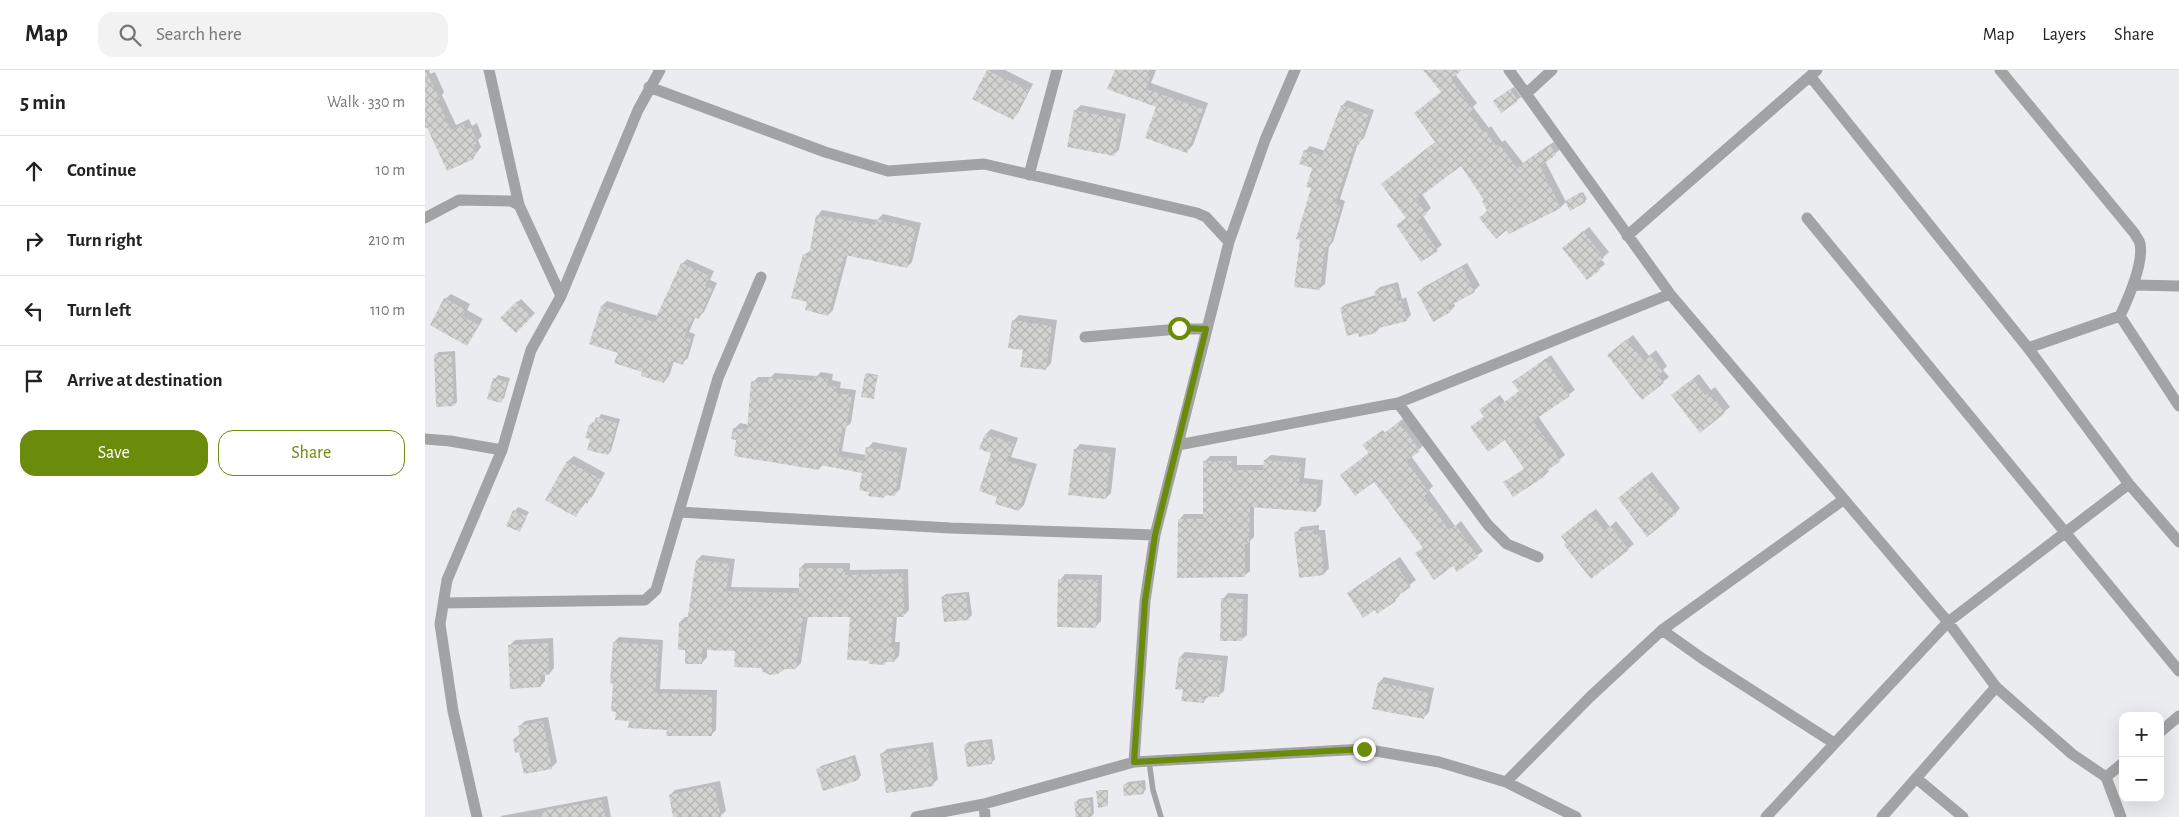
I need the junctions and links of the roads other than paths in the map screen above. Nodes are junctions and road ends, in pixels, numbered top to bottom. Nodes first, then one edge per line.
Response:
1 (489, 70) edge
2 (660, 70) edge
3 (1057, 70) edge
4 (1295, 70) edge
5 (1509, 70) edge
6 (1551, 70) edge
7 (2000, 70) edge
8 (1813, 73) edge
9 (649, 87) junction
10 (1526, 94) junction
11 (1029, 175) junction
12 (519, 205) junction
13 (425, 218) edge
14 (1807, 218) dead end
15 (1627, 236) junction
16 (1229, 242) junction
17 (761, 277) dead end
18 (2134, 285) junction
19 (2179, 286) edge
20 (1670, 294) junction
21 (561, 296) junction
22 (2121, 316) junction
23 (1206, 329) junction
24 (1085, 337) dead end
25 (2028, 348) junction
26 (1398, 403) junction
27 (2179, 406) edge
28 (425, 439) edge
29 (1178, 445) junction
30 (502, 450) junction
31 (2129, 484) junction
32 (1843, 500) junction
33 (679, 512) junction
34 (2064, 531) junction
35 (1155, 535) junction
36 (2179, 542) edge
37 (1539, 557) dead end
38 (444, 603) junction
39 (1948, 622) junction
40 (1662, 630) junction
41 (2179, 671) edge
42 (1996, 687) junction
43 (2179, 716) edge
44 (2164, 729) edge
45 (1834, 743) junction
46 (1149, 761) junction
47 (1134, 762) junction
48 (2119, 766) edge
49 (2106, 777) junction
50 (1916, 778) junction
51 (1506, 782) junction
52 (984, 804) junction
53 (477, 817) edge
54 (916, 817) edge
55 (985, 817) edge
56 (1161, 817) edge
57 (1576, 817) edge
58 (1766, 817) edge
59 (1882, 817) edge
60 (1963, 817) edge
61 (2121, 817) edge

1 - 12 street
2 - 9 street
3 - 11 street
4 - 16 street
5 - 10 street
6 - 10 street
7 - 18 street
8 - 15 street
8 - 25 street
9 - 11 street
9 - 21 street
10 - 15 street
11 - 16 street
12 - 13 street
12 - 21 street
14 - 34 street
15 - 20 street
16 - 23 street
17 - 33 street
18 - 19 street
18 - 22 street
20 - 26 street
20 - 32 street
21 - 30 street
22 - 25 street
22 - 27 street
23 - 24 street
23 - 29 street
25 - 31 street
26 - 29 street
26 - 37 street
28 - 30 street
29 - 35 street
30 - 38 street
31 - 34 street
31 - 36 street
32 - 39 street
32 - 40 street
33 - 35 street
33 - 38 street
34 - 39 street
34 - 41 street
35 - 47 street
38 - 53 street
39 - 42 street
39 - 45 street
40 - 45 street
40 - 51 street
42 - 49 street
42 - 50 street
43 - 44 street
45 - 58 street
46 - 47 street
46 - 51 street
46 - 56 lane
47 - 52 street
48 - 49 street
49 - 61 street
50 - 59 street
50 - 60 street
51 - 57 street
52 - 54 street
52 - 55 street

